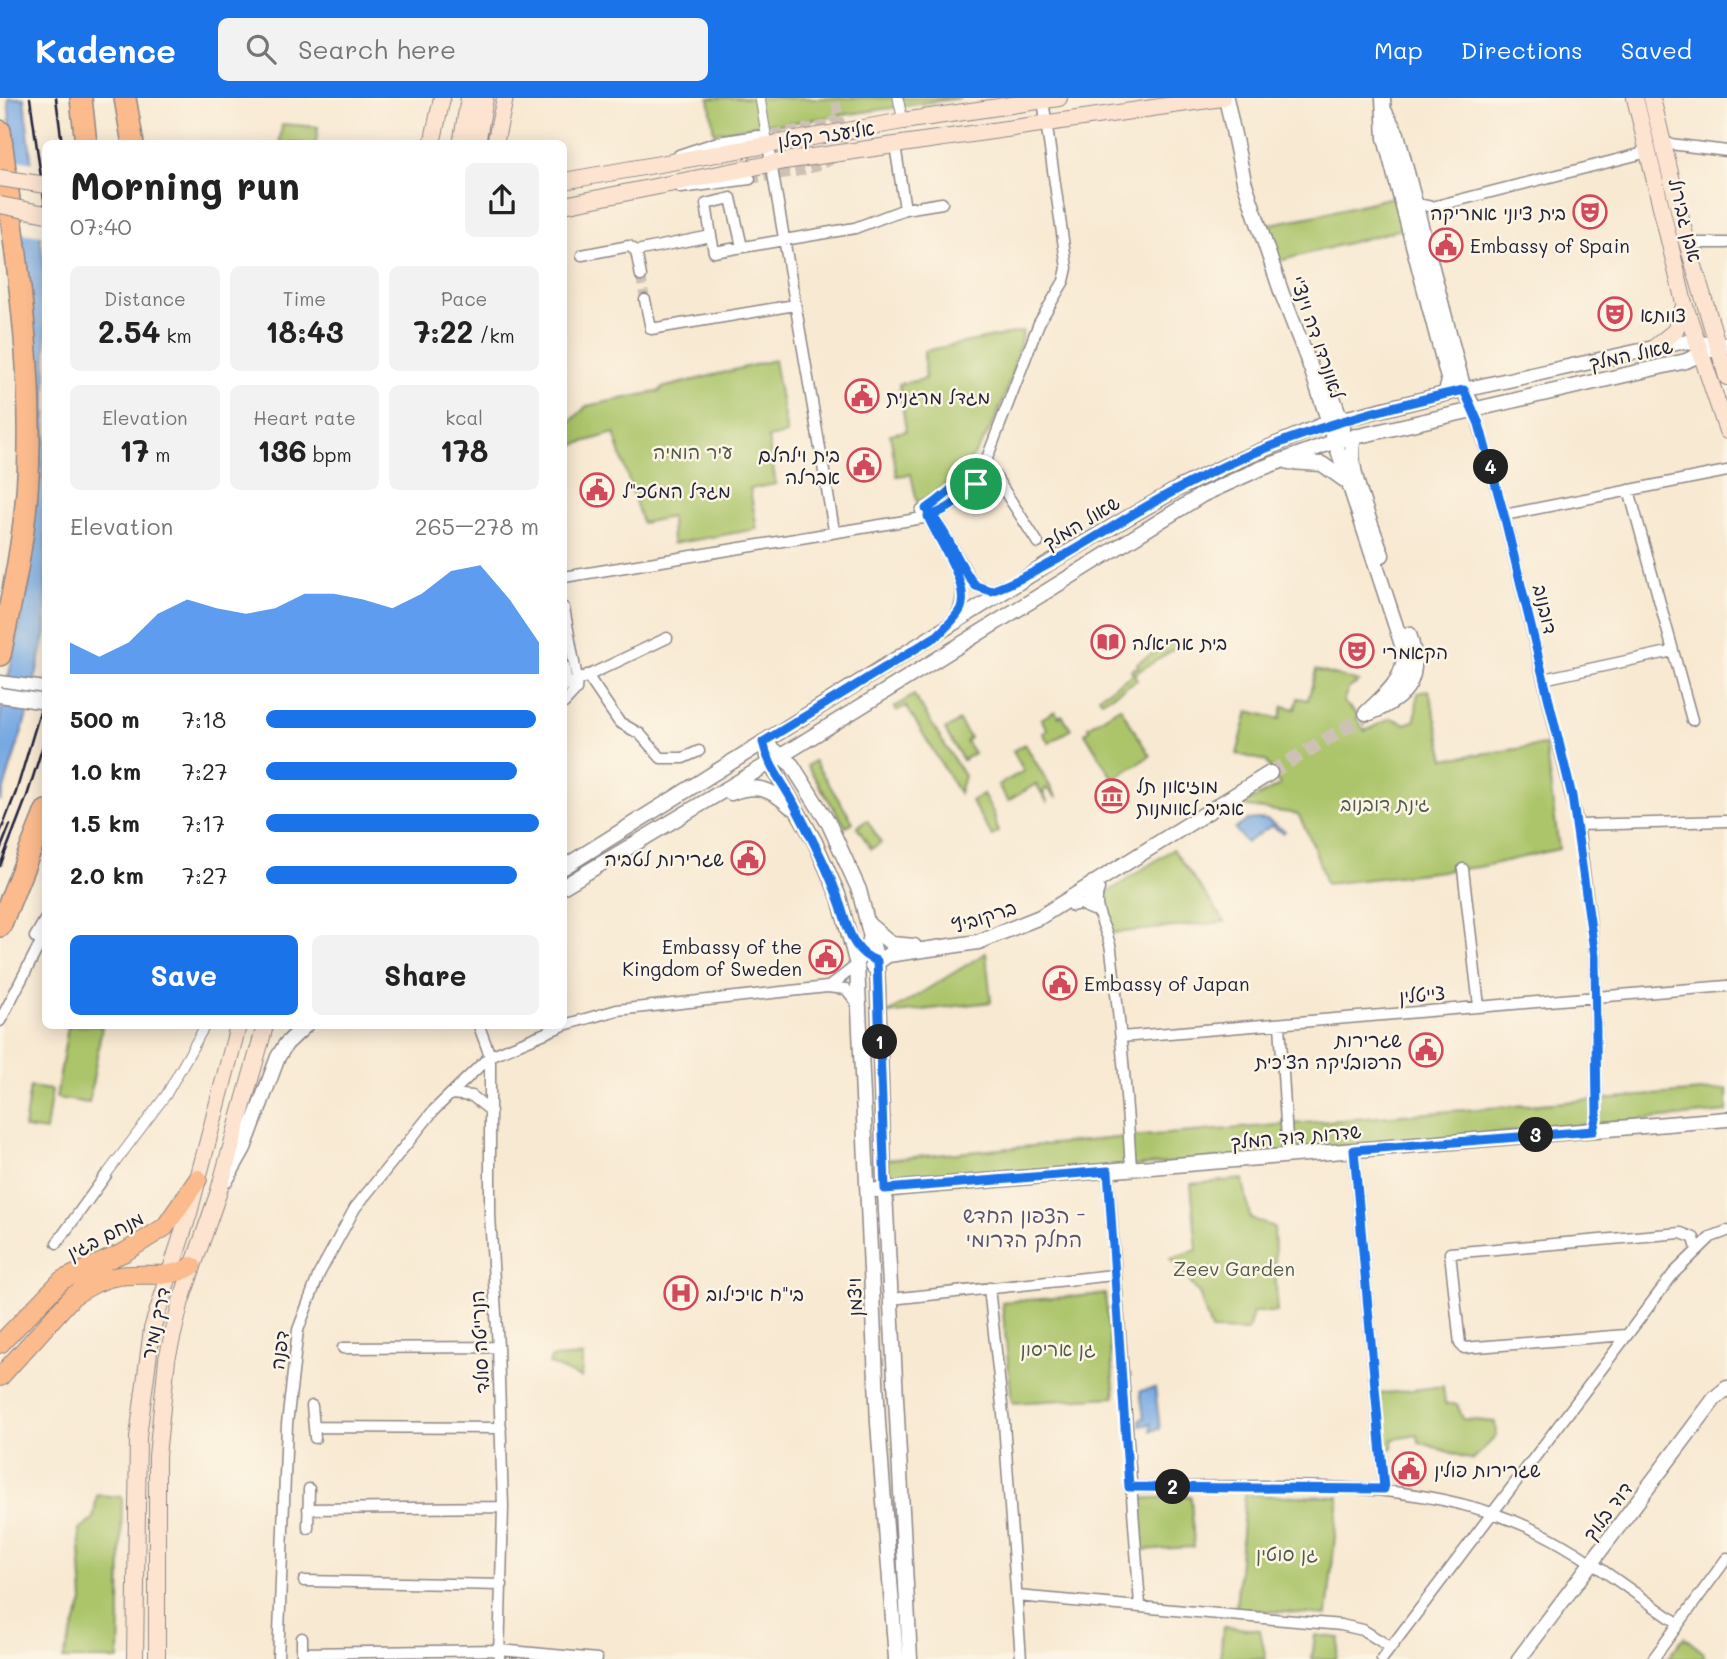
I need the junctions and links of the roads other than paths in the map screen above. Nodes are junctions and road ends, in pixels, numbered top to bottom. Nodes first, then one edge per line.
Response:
1 (81, 98) edge
2 (125, 98) edge
3 (442, 98) edge
4 (450, 98) edge
5 (469, 98) edge
6 (485, 98) edge
7 (505, 98) edge
8 (760, 98) edge
9 (898, 98) edge
10 (1224, 98) edge
11 (1635, 98) edge
12 (1652, 98) edge
13 (1043, 99) edge
14 (1383, 104) edge
15 (903, 121) junction
16 (1047, 123) junction
17 (0, 131) edge
18 (86, 140) edge
19 (132, 140) edge
20 (433, 140) edge
21 (443, 140) edge
22 (462, 140) edge
23 (478, 140) edge
24 (496, 140) edge
25 (763, 141) junction
26 (895, 145) junction
27 (1654, 145) junction
28 (1727, 151) edge
29 (771, 163) junction
30 (0, 178) edge
31 (750, 179) tunnel mouth
32 (567, 180) edge
33 (42, 185) edge
34 (632, 190) junction
35 (1413, 198) junction
36 (942, 203) dead end
37 (567, 204) edge
38 (0, 205) edge
39 (1432, 207) junction
40 (905, 209) junction
41 (42, 213) edge
42 (1420, 226) junction
43 (712, 236) junction
44 (1686, 239) junction
45 (784, 240) junction
46 (1727, 243) edge
47 (742, 247) junction
48 (636, 251) junction
49 (582, 255) dead end
50 (641, 276) tunnel mouth
51 (645, 300) tunnel mouth
52 (1684, 303) junction
53 (795, 305) junction
54 (1722, 345) edge
55 (1655, 347) junction
56 (1698, 349) junction
57 (1312, 371) junction
58 (1727, 377) edge
59 (1464, 390) junction
60 (1445, 394) junction
61 (1474, 408) junction
62 (1342, 419) junction
63 (1327, 423) junction
64 (1727, 431) edge
65 (1355, 436) junction
66 (1334, 442) junction
67 (982, 467) junction
68 (1257, 470) junction
69 (1727, 471) edge
70 (1347, 483) junction
71 (1629, 490) junction
72 (945, 509) junction
73 (929, 513) junction
74 (1504, 515) junction
75 (902, 519) junction
76 (937, 527) junction
77 (834, 530) junction
78 (1038, 543) dead end
79 (1048, 564) junction
80 (567, 576) edge
81 (567, 630) edge
82 (938, 635) junction
83 (667, 638) dead end
84 (1673, 651) junction
85 (0, 654) edge
86 (1408, 667) junction
87 (1543, 679) junction
88 (0, 683) edge
89 (574, 683) edge
90 (42, 688) edge
91 (0, 695) edge
92 (42, 701) edge
93 (1366, 714) tunnel mouth
94 (1692, 720) dead end
95 (763, 742) junction
96 (699, 751) dead end
97 (774, 760) junction
98 (1270, 773) tunnel mouth
99 (697, 806) junction
100 (799, 814) junction
101 (42, 821) edge
102 (1727, 821) edge
103 (1578, 825) junction
104 (567, 865) edge
105 (1463, 869) dead end
106 (567, 884) edge
107 (1093, 893) junction
108 (1100, 917) junction
109 (0, 926) edge
110 (42, 926) edge
111 (869, 928) junction
112 (42, 940) edge
113 (975, 943) junction
114 (866, 960) junction
115 (1727, 986) edge
116 (827, 987) junction
117 (860, 990) junction
118 (1595, 997) junction
119 (1479, 1006) junction
120 (0, 1007) edge
121 (860, 1010) junction
122 (0, 1021) edge
123 (567, 1024) edge
124 (1280, 1024) junction
125 (203, 1029) edge
126 (237, 1029) edge
127 (264, 1029) edge
128 (302, 1029) edge
129 (480, 1029) edge
130 (554, 1029) edge
131 (1121, 1037) junction
132 (490, 1056) junction
133 (451, 1094) junction
134 (491, 1111) junction
135 (1727, 1119) edge
136 (1593, 1131) junction
137 (1354, 1150) junction
138 (1288, 1156) junction
139 (1131, 1169) junction
140 (1108, 1171) junction
141 (106, 1175) joint
142 (198, 1179) junction
143 (885, 1189) junction
144 (869, 1191) junction
145 (218, 1194) junction
146 (1727, 1231) edge
147 (57, 1243) dead end
148 (1697, 1249) junction
149 (192, 1266) junction
150 (169, 1275) junction
151 (1113, 1275) junction
152 (989, 1288) junction
153 (891, 1299) junction
154 (1626, 1335) junction
155 (0, 1344) edge
156 (498, 1347) junction
157 (343, 1348) dead end
158 (0, 1377) edge
159 (1727, 1388) edge
160 (312, 1406) dead end
161 (500, 1428) junction
162 (1129, 1487) junction
163 (309, 1489) dead end
164 (1384, 1489) junction
165 (503, 1507) junction
166 (308, 1509) junction
167 (1494, 1513) junction
168 (308, 1528) dead end
169 (1727, 1558) edge
170 (1591, 1564) junction
171 (304, 1581) dead end
172 (502, 1585) junction
173 (1017, 1596) junction
174 (1140, 1605) junction
175 (1678, 1623) junction
176 (302, 1638) dead end
177 (1390, 1647) junction
178 (500, 1655) edge
179 (302, 1656) edge
180 (575, 1658) edge
181 (135, 1659) edge
182 (157, 1659) edge
183 (278, 1659) edge
184 (597, 1659) edge
185 (896, 1659) edge
186 (910, 1659) edge
187 (1021, 1659) edge
188 (1382, 1659) edge
189 (1519, 1659) edge
190 (1653, 1659) edge

1 - 18 highway
2 - 19 highway
3 - 20 main road
4 - 21 main road
5 - 22 main road
6 - 23 main road
7 - 24 main road
8 - 25 street
9 - 15 street
10 - 16 main road, אליעזר קפלן
10 - 57 street, לאונרדו דה וינצ'י
11 - 27 main road, אבן גבירול
12 - 27 main road, אבן גבירול
13 - 15 main road, אליעזר קפלן
13 - 16 street
14 - 35 street, דובנוב
14 - 60 street, דובנוב
15 - 25 main road, אליעזר קפלן
16 - 26 main road, אליעזר קפלן
16 - 67 street
17 - 85 highway
25 - 29 street
25 - 32 main road, אליעזר קפלן
26 - 29 main road, אליעזר קפלן
26 - 40 street
27 - 28 street
27 - 39 street
27 - 44 main road, אבן גבירול
27 - 52 main road, אבן גבירול
29 - 34 main road, אליעזר קפלן
29 - 45 street
30 - 33 main road, bridge
31 - 34 street
34 - 37 main road, אליעזר קפלן
35 - 39 street
35 - 42 street, דובנוב
36 - 40 street
38 - 41 main road, bridge
39 - 42 street
40 - 45 street
42 - 59 street, דובנוב
43 - 47 street
43 - 47 street
43 - 48 street
44 - 46 street
44 - 54 main road, אבן גבירול
45 - 47 street
45 - 53 street
48 - 49 street
48 - 50 street
51 - 53 street
52 - 55 main road
52 - 56 main road, אבן גבירול
53 - 77 street
54 - 56 street
54 - 58 main road, אבן גבירול
55 - 56 street, שאול המלך
55 - 59 street, שאול המלך
56 - 61 street, שאול המלך
56 - 64 main road, אבן גבירול
57 - 62 street
57 - 63 street, לאונרדו דה וינצ'י
59 - 60 street, שאול המלך
59 - 61 street, דובנוב
60 - 62 street, שאול המלך
61 - 65 street, שאול המלך
61 - 74 street, דובנוב
62 - 63 street, שאול המלך
62 - 66 street
63 - 66 street, לאונרדו דה וינצ'י
63 - 79 street, שאול המלך
65 - 66 street, שאול המלך
65 - 86 street
66 - 68 street, שאול המלך
66 - 70 street, לאונרדו דה וינצ'י
67 - 72 street
67 - 73 street
67 - 78 street
68 - 70 street
68 - 97 street, שאול המלך
69 - 71 street
70 - 86 street, לאונרדו דה וינצ'י
71 - 74 street
71 - 84 street
72 - 73 street
72 - 76 street
73 - 75 street
73 - 76 street
74 - 87 street, דובנוב
75 - 76 street
75 - 77 street
76 - 79 street
76 - 82 street
77 - 80 street
79 - 82 street, שאול המלך
81 - 89 street
82 - 95 street, שאול המלך
83 - 89 street
84 - 87 street
84 - 94 street
86 - 93 street
87 - 103 street, דובנוב
88 - 90 street
89 - 96 street
91 - 92 street, bridge
95 - 97 street, ויצמן
95 - 104 street, שאול המלך
97 - 99 street, שאול המלך
97 - 100 street, ויצמן
97 - 111 street, ויצמן
98 - 107 street, ברקוביץ
99 - 100 street
99 - 106 street, שאול המלך
100 - 114 street, ויצמן
101 - 109 highway
102 - 103 street
103 - 118 street, דובנוב
105 - 119 street
107 - 108 street
107 - 108 street
107 - 113 street, ברקוביץ
107 - 114 street, ברקוביץ
108 - 131 street
110 - 120 street
111 - 113 street
111 - 114 street, ויצמן
112 - 122 street
113 - 114 street, ברקוביץ
114 - 116 street
114 - 117 street, ויצמן
114 - 117 street
114 - 143 street, ויצמן
115 - 118 street, צייטלין
116 - 121 street
116 - 123 street, דפנה
117 - 121 street, ויצמן
118 - 119 street, צייטלין
118 - 136 street, דובנוב
119 - 124 street, צייטלין
121 - 144 street, ויצמן
124 - 131 street, צייטלין
124 - 138 street
125 - 141 street
126 - 142 main road, מנחם בגין
127 - 145 main road
128 - 145 street, דרך נמיר
129 - 132 street, הנרייטה סולד
130 - 132 street, דפנה
131 - 139 street
132 - 133 street, דפנה
132 - 134 street, הנרייטה סולד
133 - 134 street
133 - 183 street, דפנה
134 - 156 street, הנרייטה סולד
135 - 136 street, שדרות דוד המלך
136 - 137 street, שדרות דוד המלך
137 - 138 street, שדרות דוד המלך
137 - 164 street
138 - 139 street, שדרות דוד המלך
139 - 140 street, שדרות דוד המלך
140 - 143 street, שדרות דוד המלך
140 - 151 street
141 - 147 street, מנחם בגין
142 - 150 main road, דרך נמיר
142 - 155 main road, מנחם בגין
143 - 144 street, שדרות דוד המלך
143 - 153 street, ויצמן
144 - 185 street, ויצמן
145 - 149 main road, דרך נמיר
146 - 148 street
148 - 154 street
148 - 154 street
149 - 150 main road, מנחם בגין
149 - 182 main road, דרך נמיר
150 - 158 main road, מנחם בגין
150 - 181 main road, דרך נמיר
151 - 152 street
151 - 162 street
152 - 153 street
152 - 173 street
153 - 186 street, ויצמן
154 - 167 street
156 - 157 street
156 - 161 street, הנרייטה סולד
159 - 170 street, דוד בלוך
160 - 161 street
161 - 165 street, הנרייטה סולד
162 - 164 street
162 - 174 street
163 - 166 street
164 - 167 street
165 - 166 street
165 - 172 street, הנרייטה סולד
166 - 168 street
167 - 170 street
167 - 177 street
169 - 175 street
170 - 175 street
170 - 189 street, דוד בלוך
171 - 172 street
172 - 178 street, הנרייטה סולד
173 - 174 street
173 - 187 street
174 - 177 street
175 - 190 street
176 - 179 street
177 - 188 street
178 - 179 street
178 - 180 street
180 - 184 street

